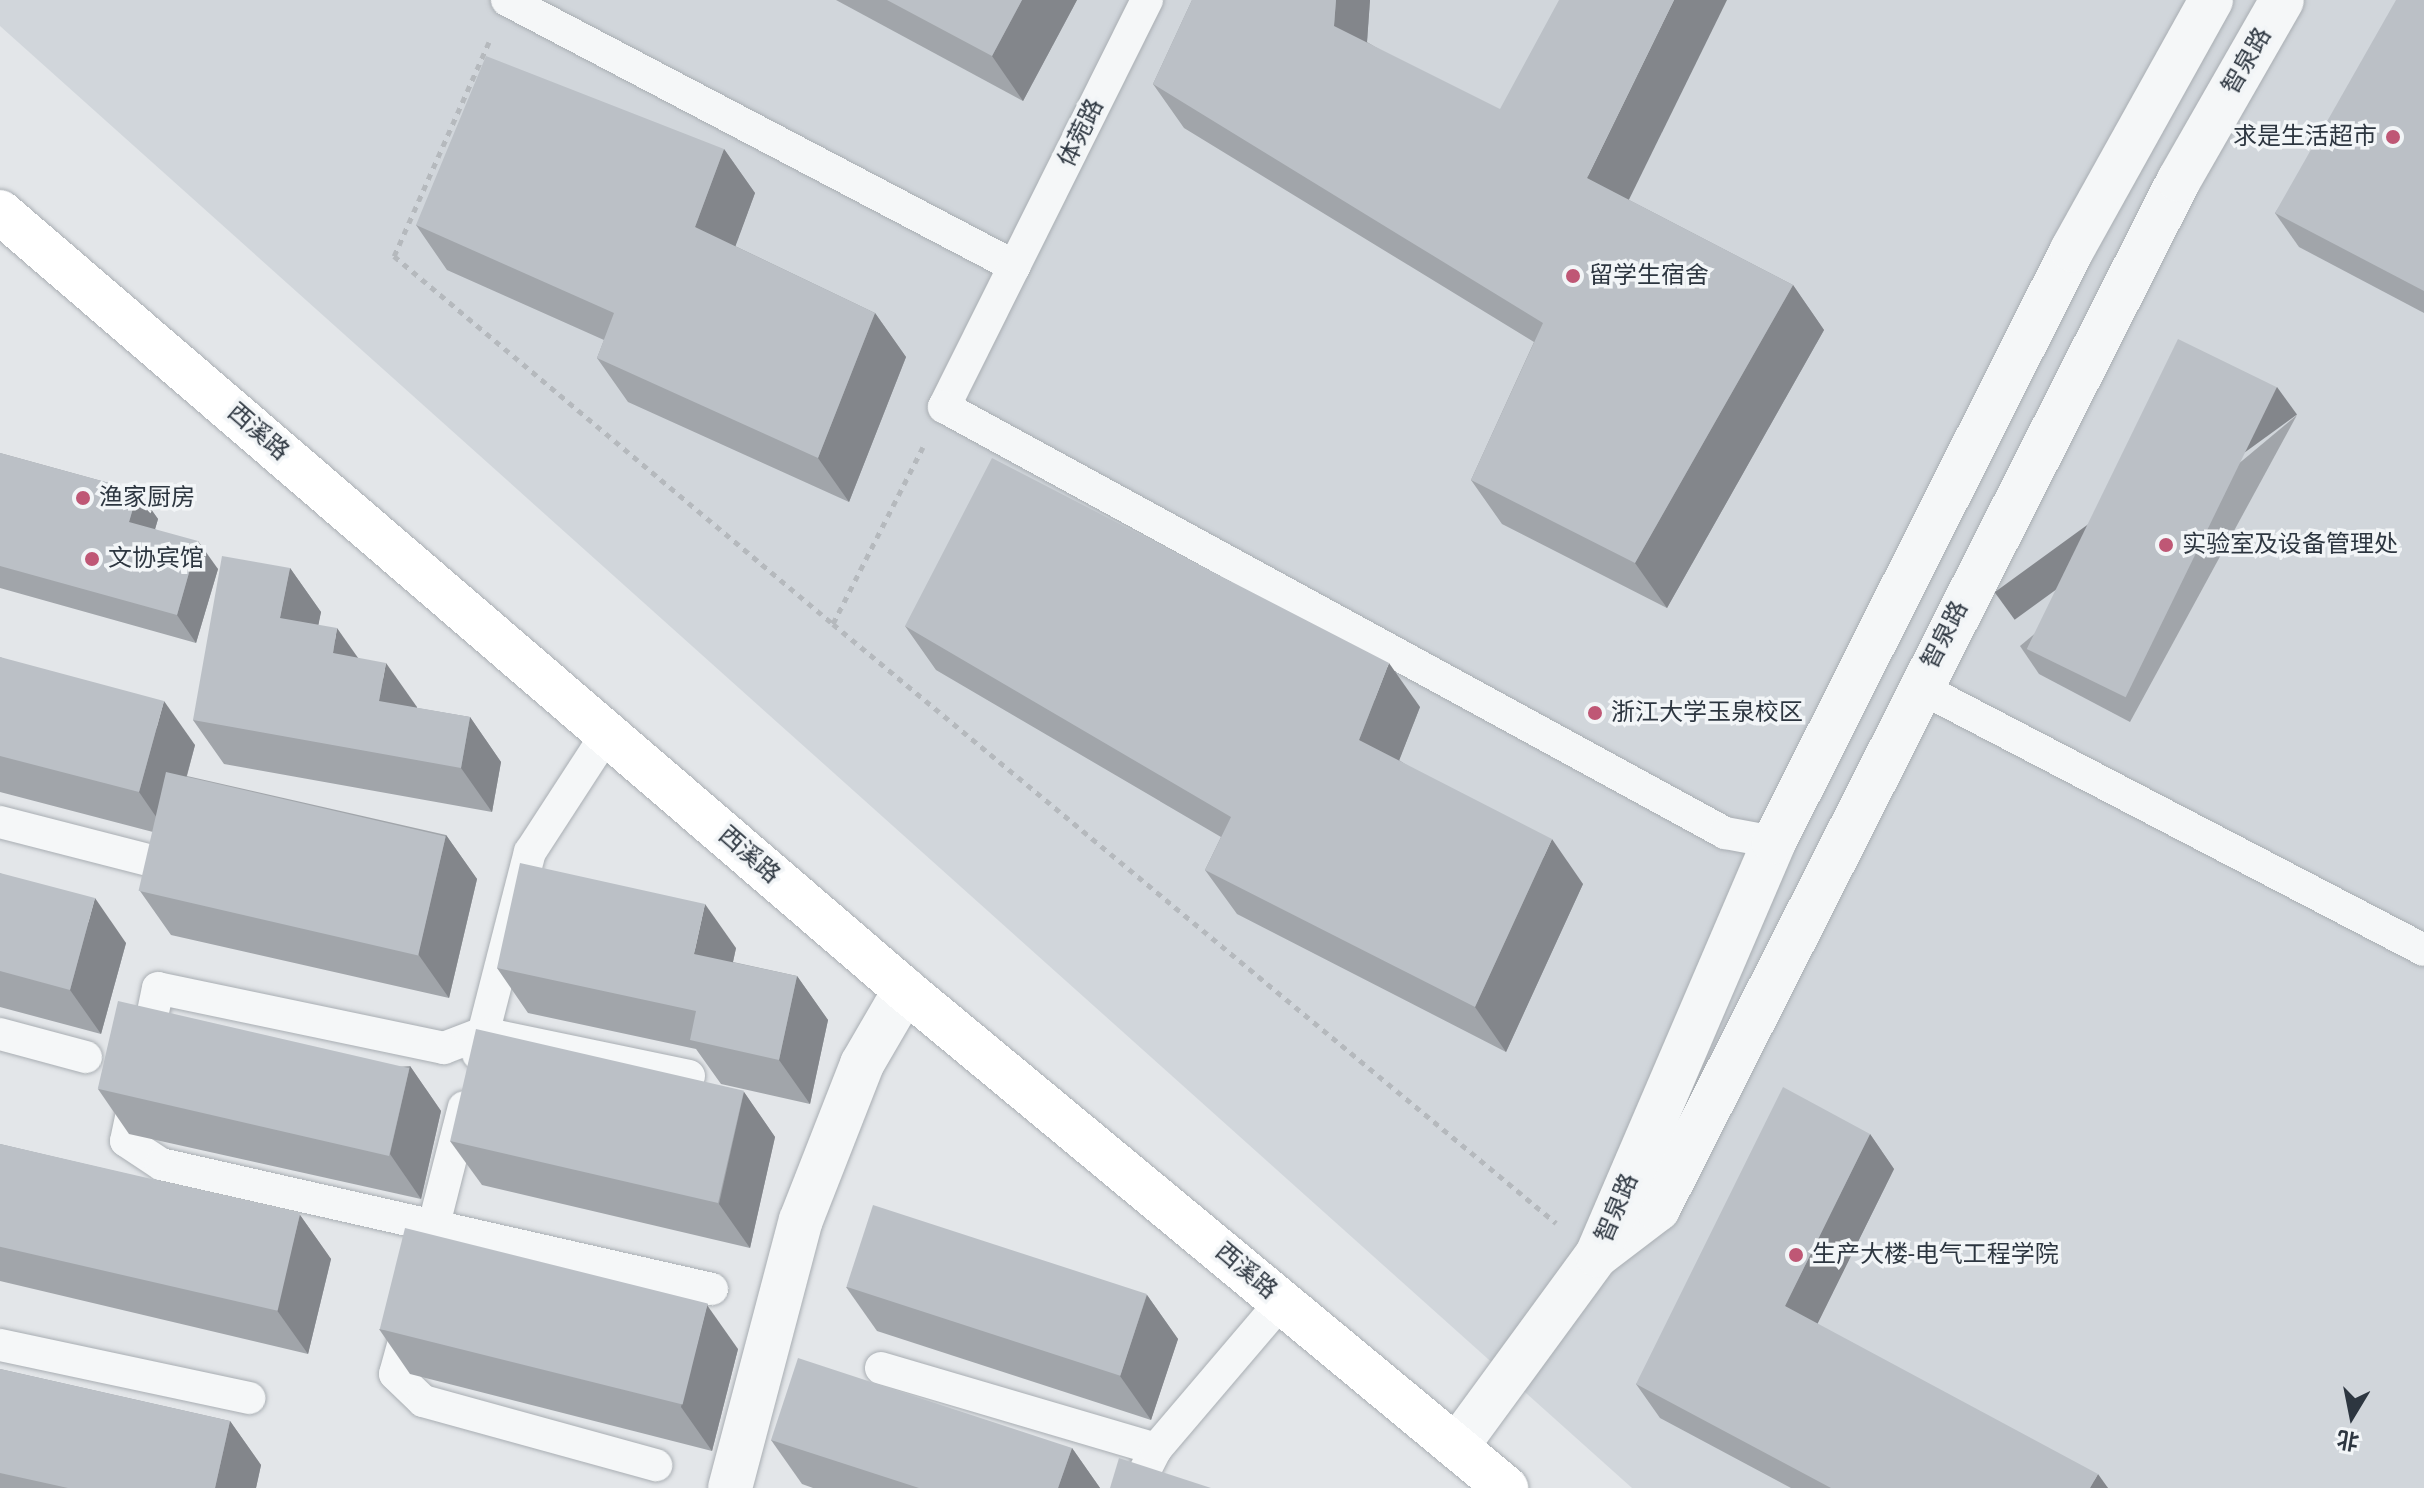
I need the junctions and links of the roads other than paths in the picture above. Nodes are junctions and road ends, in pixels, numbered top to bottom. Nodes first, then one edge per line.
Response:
1 (1147, 0) edge
2 (2211, 0) edge
3 (2282, 0) edge
4 (506, 2) edge
5 (0, 212) edge
6 (1014, 266) junction
7 (1919, 687) junction
8 (608, 732) junction
9 (0, 822) edge
10 (1774, 842) junction
11 (156, 862) edge
12 (2424, 950) edge
13 (905, 990) junction
14 (483, 1033) junction
15 (0, 1034) edge
16 (86, 1057) dead end
17 (689, 1076) edge
18 (435, 1223) junction
19 (1597, 1255) junction
20 (712, 1289) dead end
21 (1282, 1301) junction
22 (0, 1345) edge
23 (881, 1368) dead end
24 (249, 1398) dead end
25 (1457, 1446) junction
26 (1156, 1449) junction
27 (656, 1465) dead end
28 (730, 1488) edge
29 (1136, 1488) edge
30 (1506, 1488) edge

1 - 6 lane, 体菀路
2 - 10 street, 智泉路
3 - 7 street, 智泉路
4 - 6 lane
5 - 8 main road, 西溪路
6 - 10 lane, 体菀路
7 - 12 lane
7 - 19 street, 智泉路
8 - 13 main road, 西溪路
8 - 14 lane
9 - 11 lane
10 - 19 street, 智泉路
13 - 21 main road, 西溪路
13 - 28 street
14 - 17 lane
14 - 18 lane
14 - 18 lane
15 - 16 lane
18 - 20 lane
18 - 27 lane
19 - 25 street, 智泉路
21 - 25 main road, 西溪路
21 - 26 lane
22 - 24 lane
23 - 26 lane
25 - 30 main road, 西溪路
26 - 29 lane

